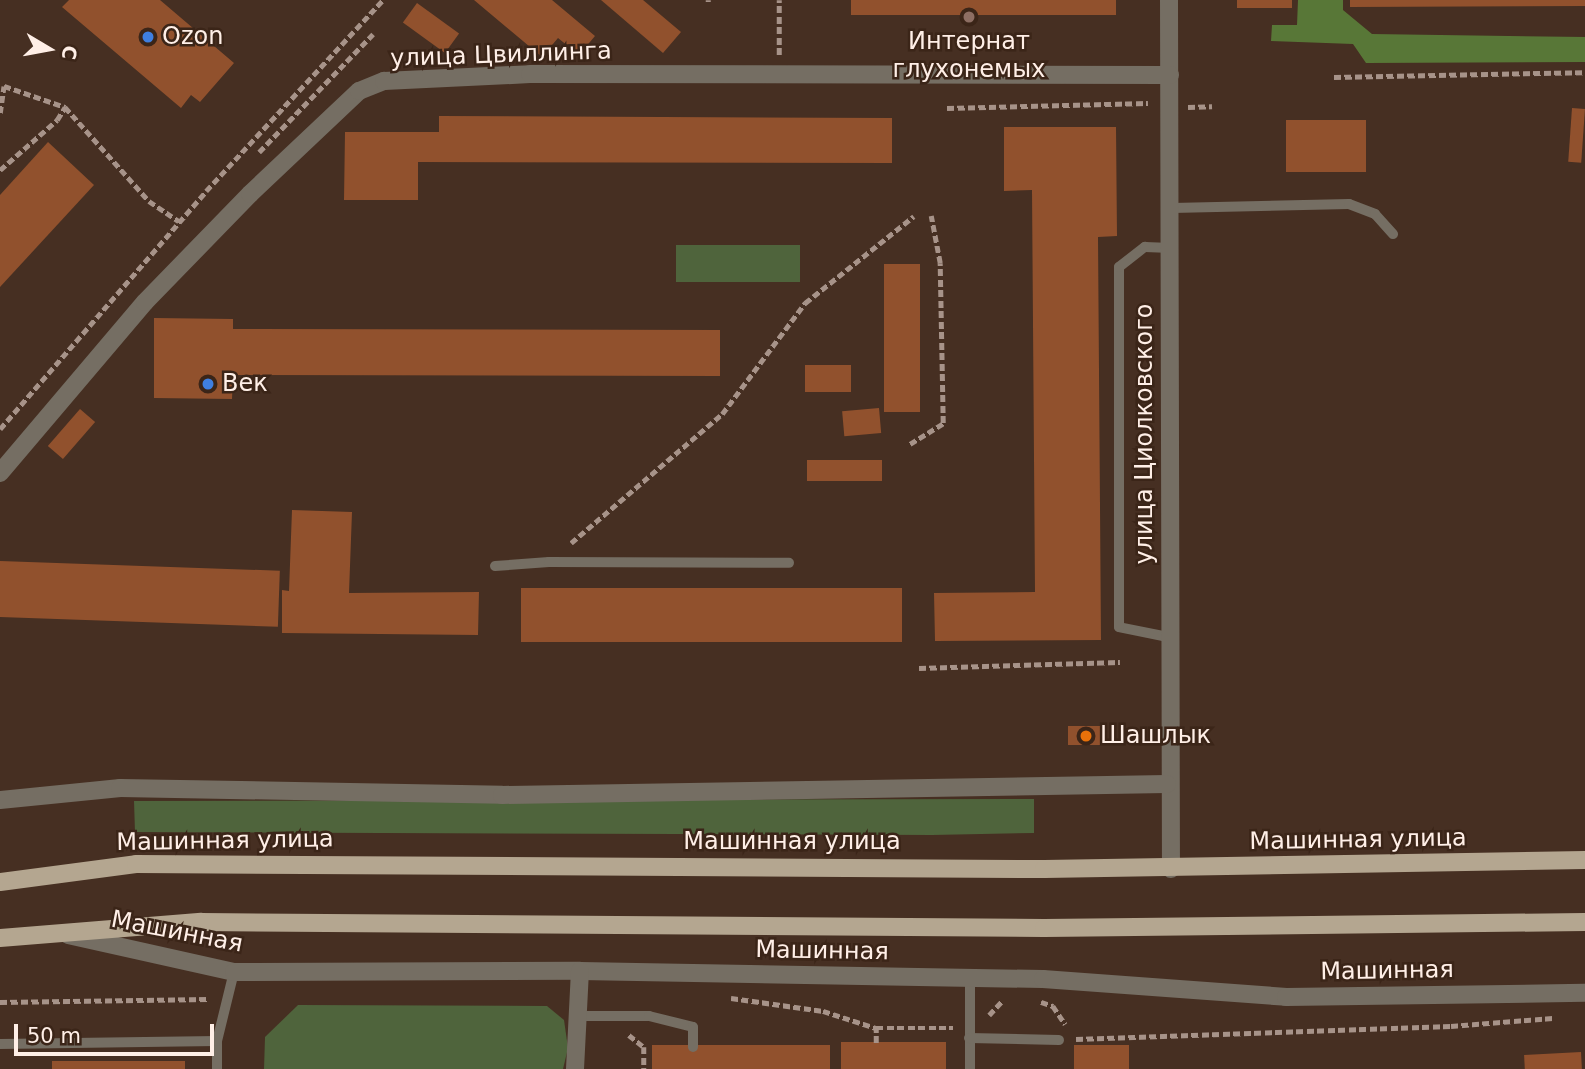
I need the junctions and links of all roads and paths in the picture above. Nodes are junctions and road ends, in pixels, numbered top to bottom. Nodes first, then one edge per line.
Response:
1 (383, 0) edge
2 (779, 0) edge
3 (1169, 0) edge
4 (1585, 72) edge
5 (1170, 75) junction
6 (779, 77) junction
7 (1334, 77) dead end
8 (1212, 106) dead end
9 (65, 107) junction
10 (1171, 107) junction
11 (947, 108) dead end
12 (0, 113) edge
13 (0, 170) edge
14 (1172, 208) junction
15 (914, 216) dead end
16 (931, 216) dead end
17 (179, 221) junction
18 (1393, 234) dead end
19 (1171, 248) junction
20 (0, 429) edge
21 (911, 444) dead end
22 (0, 473) edge
23 (549, 562) junction
24 (789, 563) dead end
25 (495, 566) dead end
26 (1168, 636) junction
27 (1121, 662) dead end
28 (919, 668) dead end
29 (1167, 784) junction
30 (0, 800) edge
31 (1585, 860) edge
32 (1171, 869) junction
33 (0, 882) edge
34 (1585, 922) edge
35 (61, 934) junction
36 (0, 938) edge
37 (580, 971) junction
38 (234, 972) junction
39 (970, 978) junction
40 (1585, 993) edge
41 (717, 996) dead end
42 (1011, 998) dead end
43 (230, 1000) junction
44 (1032, 1001) dead end
45 (0, 1002) edge
46 (578, 1016) junction
47 (626, 1016) junction
48 (1558, 1017) dead end
49 (876, 1028) junction
50 (969, 1033) junction
51 (1059, 1040) dead end
52 (217, 1041) junction
53 (876, 1043) dead end
54 (0, 1044) edge
55 (693, 1047) dead end
56 (217, 1069) edge
57 (575, 1069) edge
58 (644, 1069) edge
59 (970, 1069) edge

1 - 17 path
2 - 6 path
3 - 5 street, улица Циолковского
4 - 7 path
5 - 6 street, улица Цвиллинга
5 - 10 street, улица Циолковского
6 - 22 street, улица Цвиллинга
8 - 10 path
9 - 12 path
9 - 13 path
9 - 17 path
10 - 11 path
10 - 14 street, улица Циолковского
14 - 18 lane
14 - 19 street, улица Циолковского
15 - 23 path
16 - 21 path
17 - 20 path
19 - 26 street, улица Циолковского
19 - 26 lane
23 - 24 lane
23 - 25 lane
26 - 29 street, улица Циолковского
27 - 28 path
29 - 30 street, Машинная улица
29 - 32 street, улица Циолковского
31 - 32 main road, Машинная улица
32 - 33 main road, Машинная улица
34 - 35 main road
35 - 36 main road
35 - 38 street, Машинная
37 - 38 street, Машинная
37 - 39 street, Машинная
37 - 46 street
38 - 43 lane
39 - 40 street, Машинная
39 - 50 lane
41 - 49 path
42 - 50 path
43 - 45 path
43 - 52 lane
44 - 48 path
46 - 47 lane
46 - 57 street
47 - 55 lane
47 - 58 path
49 - 50 path
49 - 53 path
50 - 51 lane
50 - 59 lane
52 - 54 lane
52 - 56 lane

